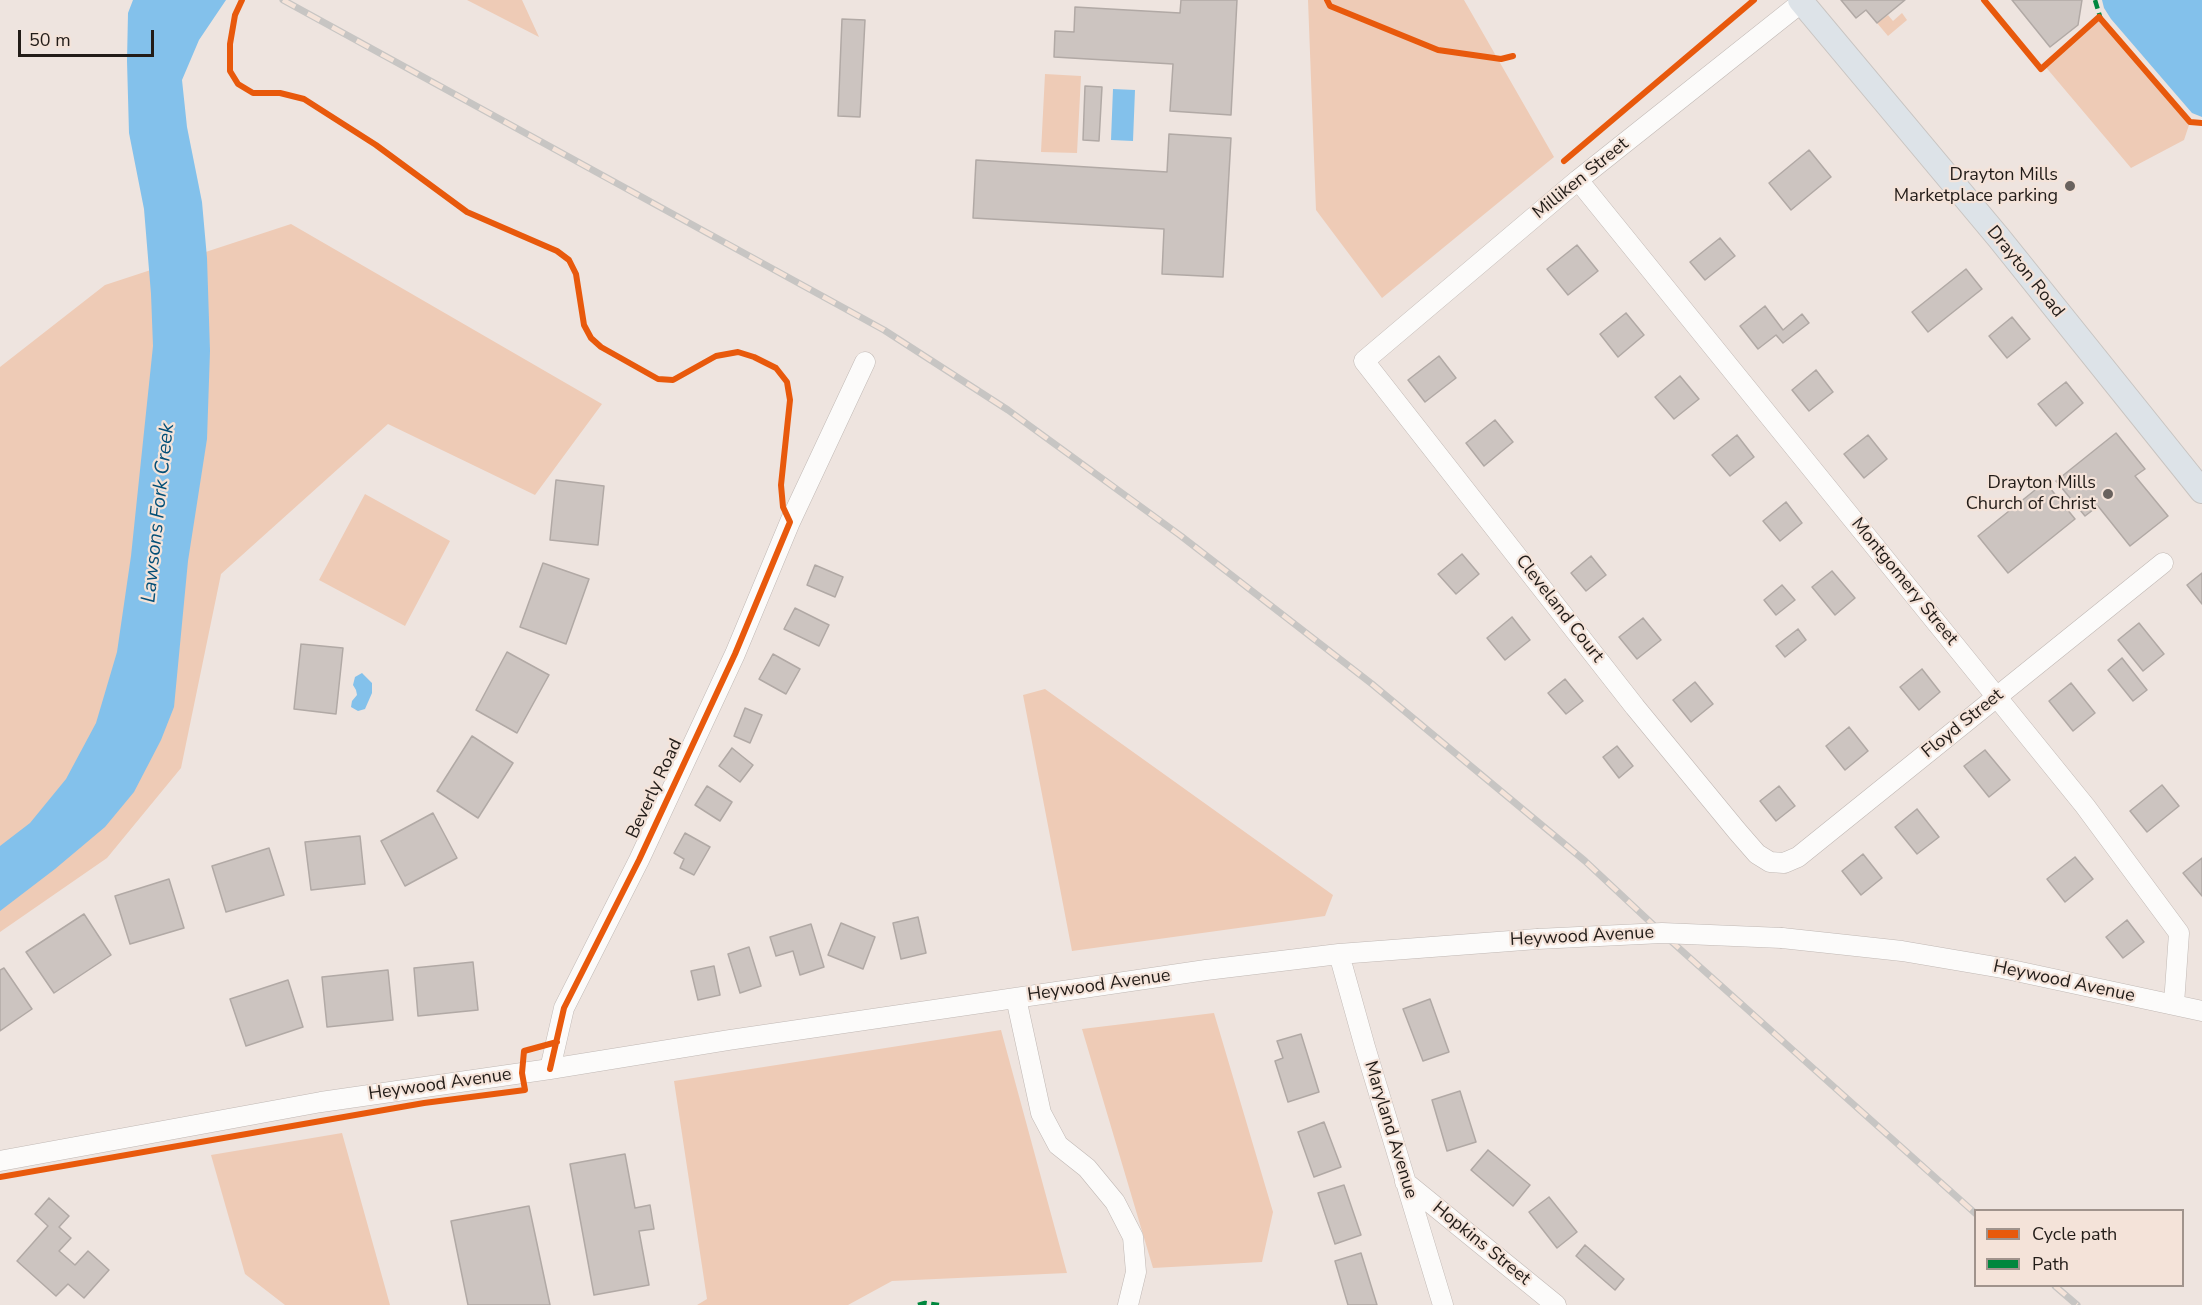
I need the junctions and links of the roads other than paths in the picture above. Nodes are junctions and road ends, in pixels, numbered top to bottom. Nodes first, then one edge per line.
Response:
1 (1801, 1) edge
2 (1578, 180) junction
3 (1364, 361) joint
4 (865, 362) dead end
5 (2202, 491) edge
6 (2163, 562) dead end
7 (1997, 697) junction
8 (1757, 854) joint
9 (1339, 954) junction
10 (1016, 998) junction
11 (2174, 1004) junction
12 (2202, 1011) edge
13 (550, 1069) junction
14 (0, 1161) edge
15 (1405, 1182) junction
16 (1128, 1305) edge
17 (1443, 1305) edge
18 (1556, 1305) edge

1 - 2 street, Milliken Street
1 - 5 main road, Drayton Road
2 - 3 street, Milliken Street
2 - 7 street, Montgomery Street
3 - 8 street, Cleveland Court
4 - 13 street, Beverly Road
6 - 7 street, Floyd Street
7 - 8 street, Floyd Street
7 - 11 street, Montgomery Street
9 - 10 street, Heywood Avenue
9 - 11 street, Heywood Avenue, bridge
9 - 15 street, Maryland Avenue
10 - 13 street, Heywood Avenue
10 - 16 street
11 - 12 street, Heywood Avenue
13 - 14 street, Heywood Avenue
15 - 17 street, Maryland Avenue
15 - 18 street, Hopkins Street

